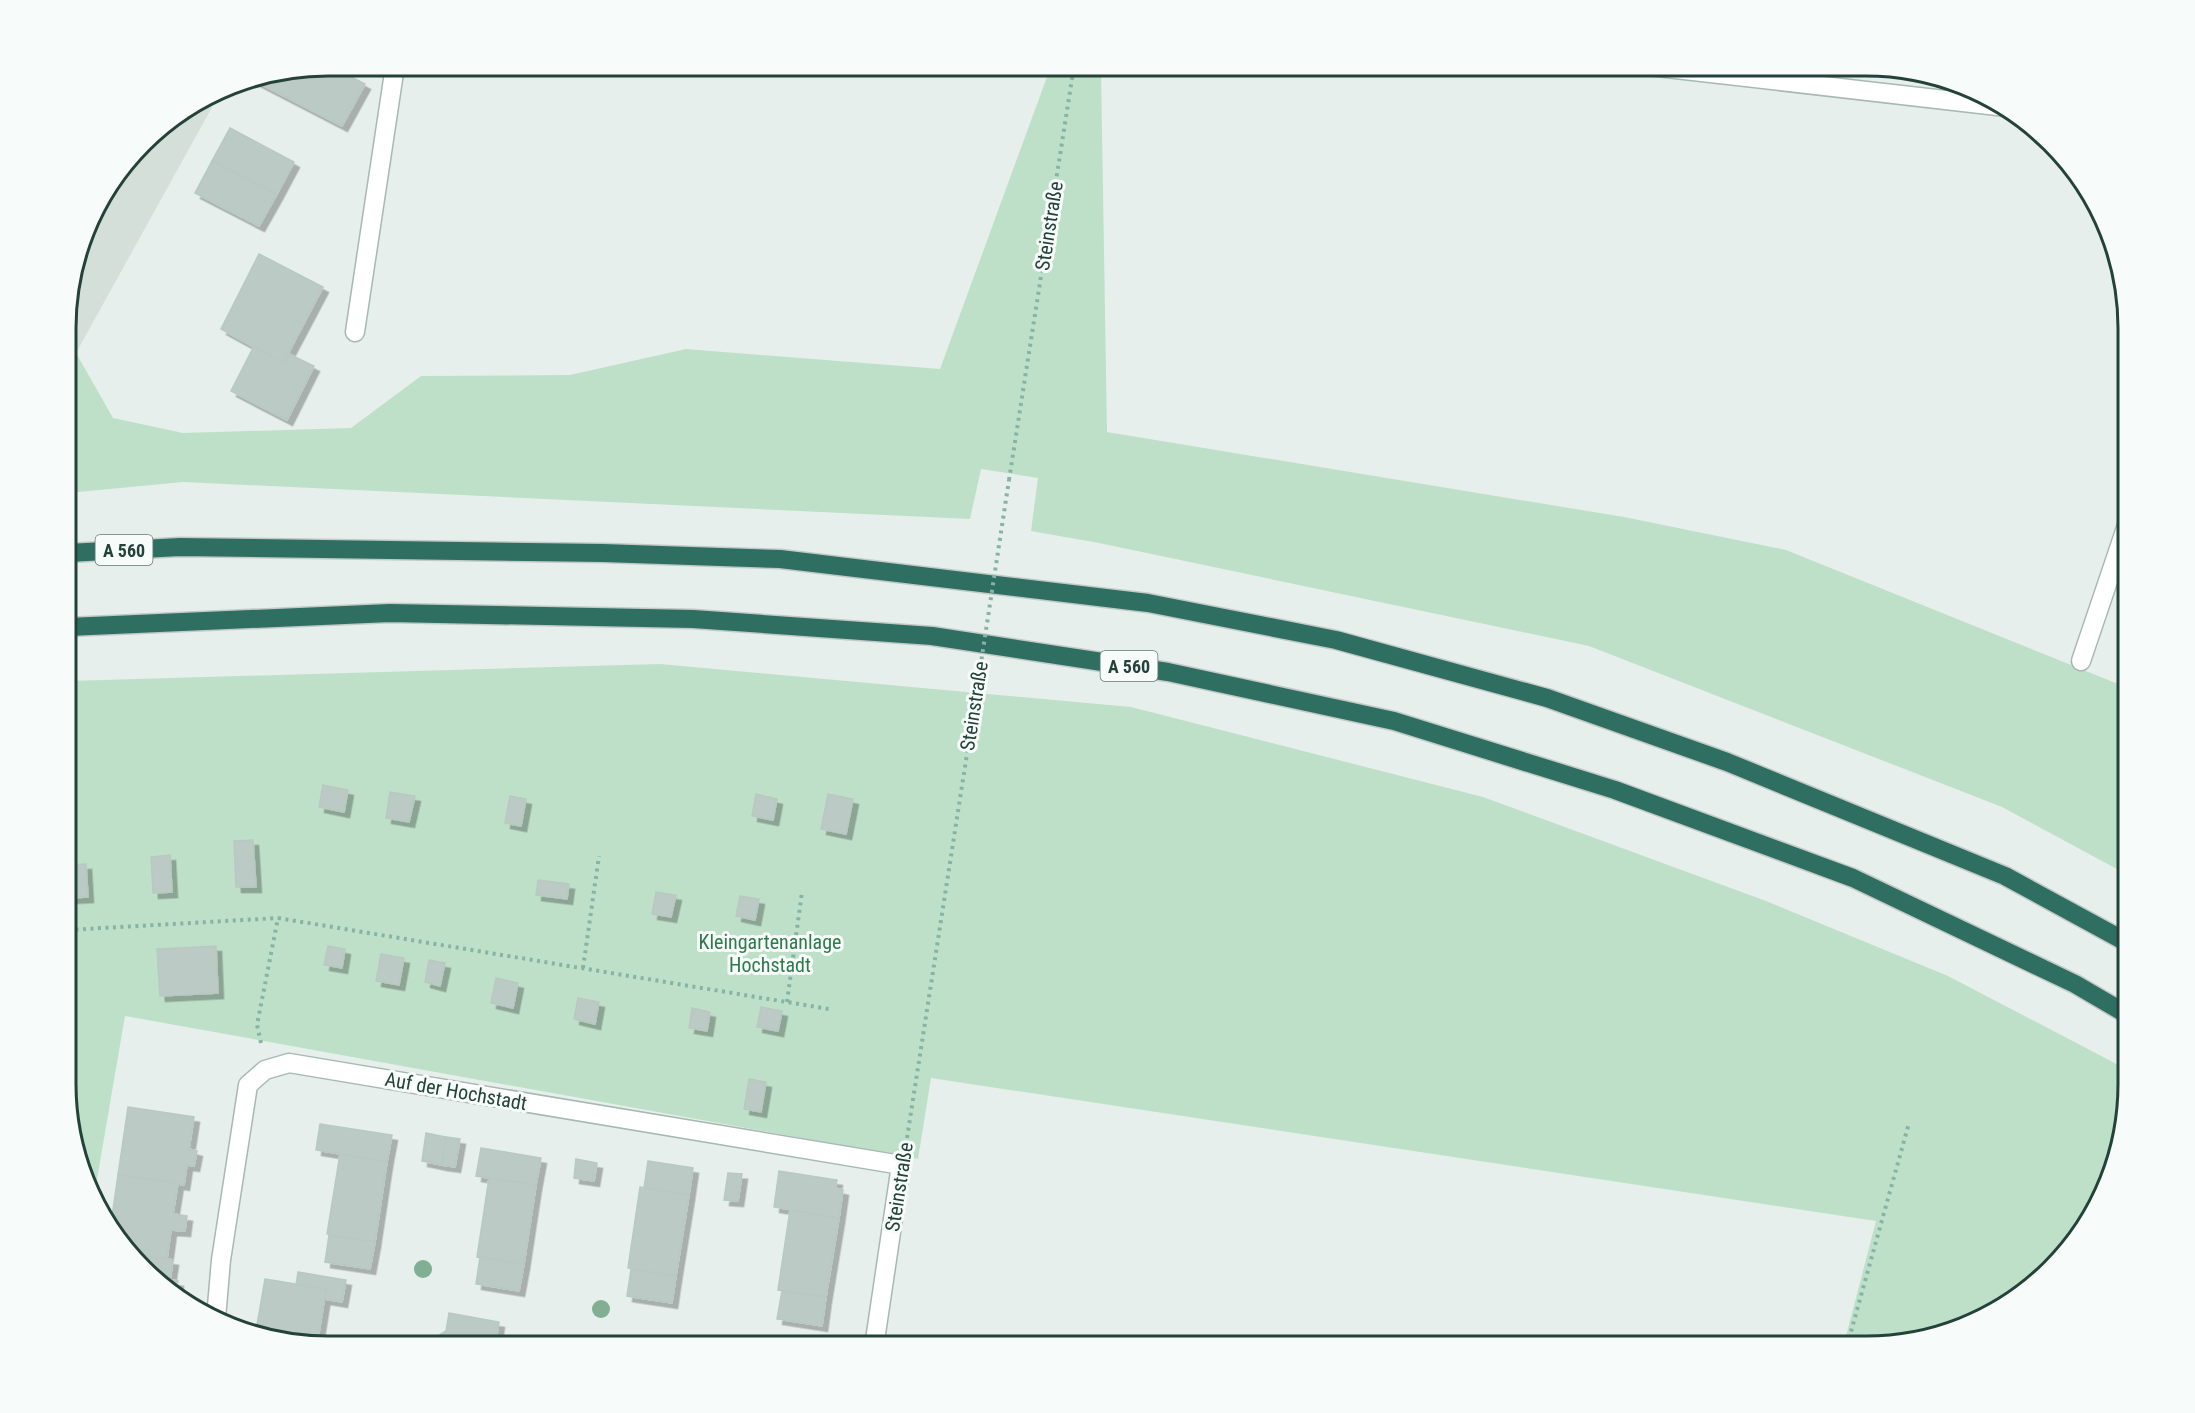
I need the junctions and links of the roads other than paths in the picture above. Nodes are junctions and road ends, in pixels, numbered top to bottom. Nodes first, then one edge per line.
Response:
1 (393, 76) edge
2 (1736, 76) edge
3 (1982, 104) edge
4 (355, 332) dead end
5 (2118, 552) edge
6 (76, 553) edge
7 (76, 627) edge
8 (2081, 661) dead end
9 (2118, 938) edge
10 (2118, 1009) edge
11 (901, 1165) joint
12 (217, 1311) edge
13 (876, 1336) edge

1 - 4 street
2 - 3 street
5 - 8 street
6 - 9 highway, A 560
7 - 10 highway, A 560
11 - 12 street, Auf der Hochstadt
11 - 13 street, Steinstraße

